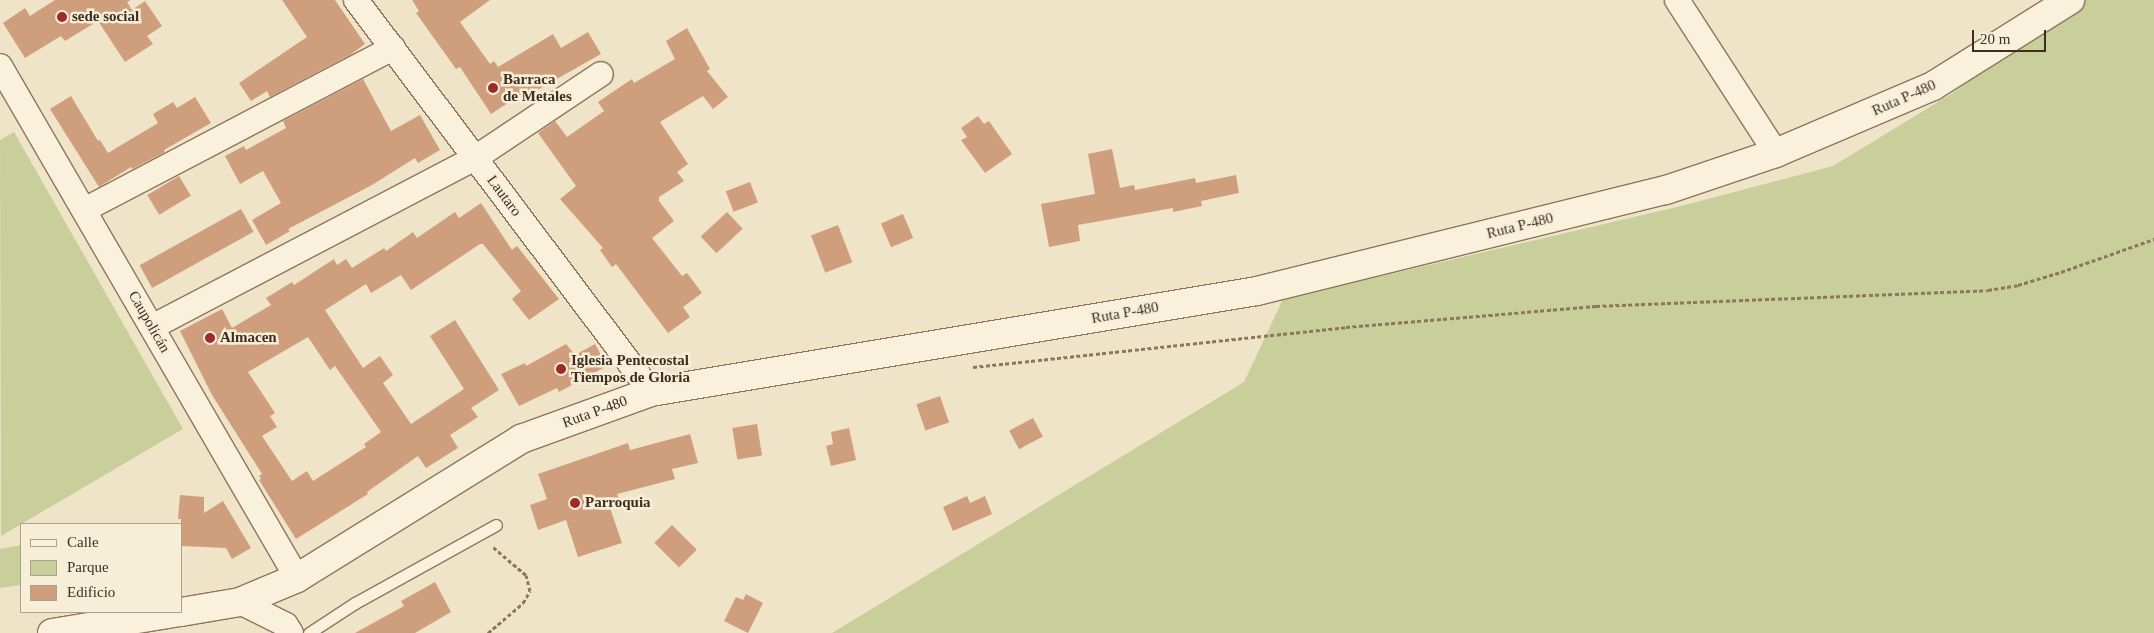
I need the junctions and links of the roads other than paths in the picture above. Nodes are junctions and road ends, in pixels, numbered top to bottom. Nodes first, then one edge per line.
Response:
1 (356, 0) edge
2 (1677, 0) edge
3 (2070, 0) edge
4 (392, 48) junction
5 (0, 66) edge
6 (601, 74) dead end
7 (1776, 153) junction
8 (475, 158) junction
9 (84, 210) junction
10 (152, 327) junction
11 (651, 392) junction
12 (496, 525) dead end
13 (297, 578) junction
14 (240, 602) junction
15 (182, 612) edge
16 (175, 613) edge
17 (52, 633) edge
18 (291, 633) edge
19 (309, 633) edge

1 - 4 street, Lautaro
2 - 7 street
3 - 7 street, Ruta P-480
4 - 8 street, Lautaro
4 - 9 street
5 - 9 street, Caupolicán
6 - 8 street
7 - 11 street, Ruta P-480
8 - 10 street
8 - 11 street, Lautaro
9 - 10 street, Caupolicán
10 - 13 street, Caupolicán
11 - 13 street, Ruta P-480
12 - 19 lane
13 - 14 street, Ruta P-480
14 - 15 street, Ruta P-480
14 - 18 street
16 - 17 street, Ruta P-480

